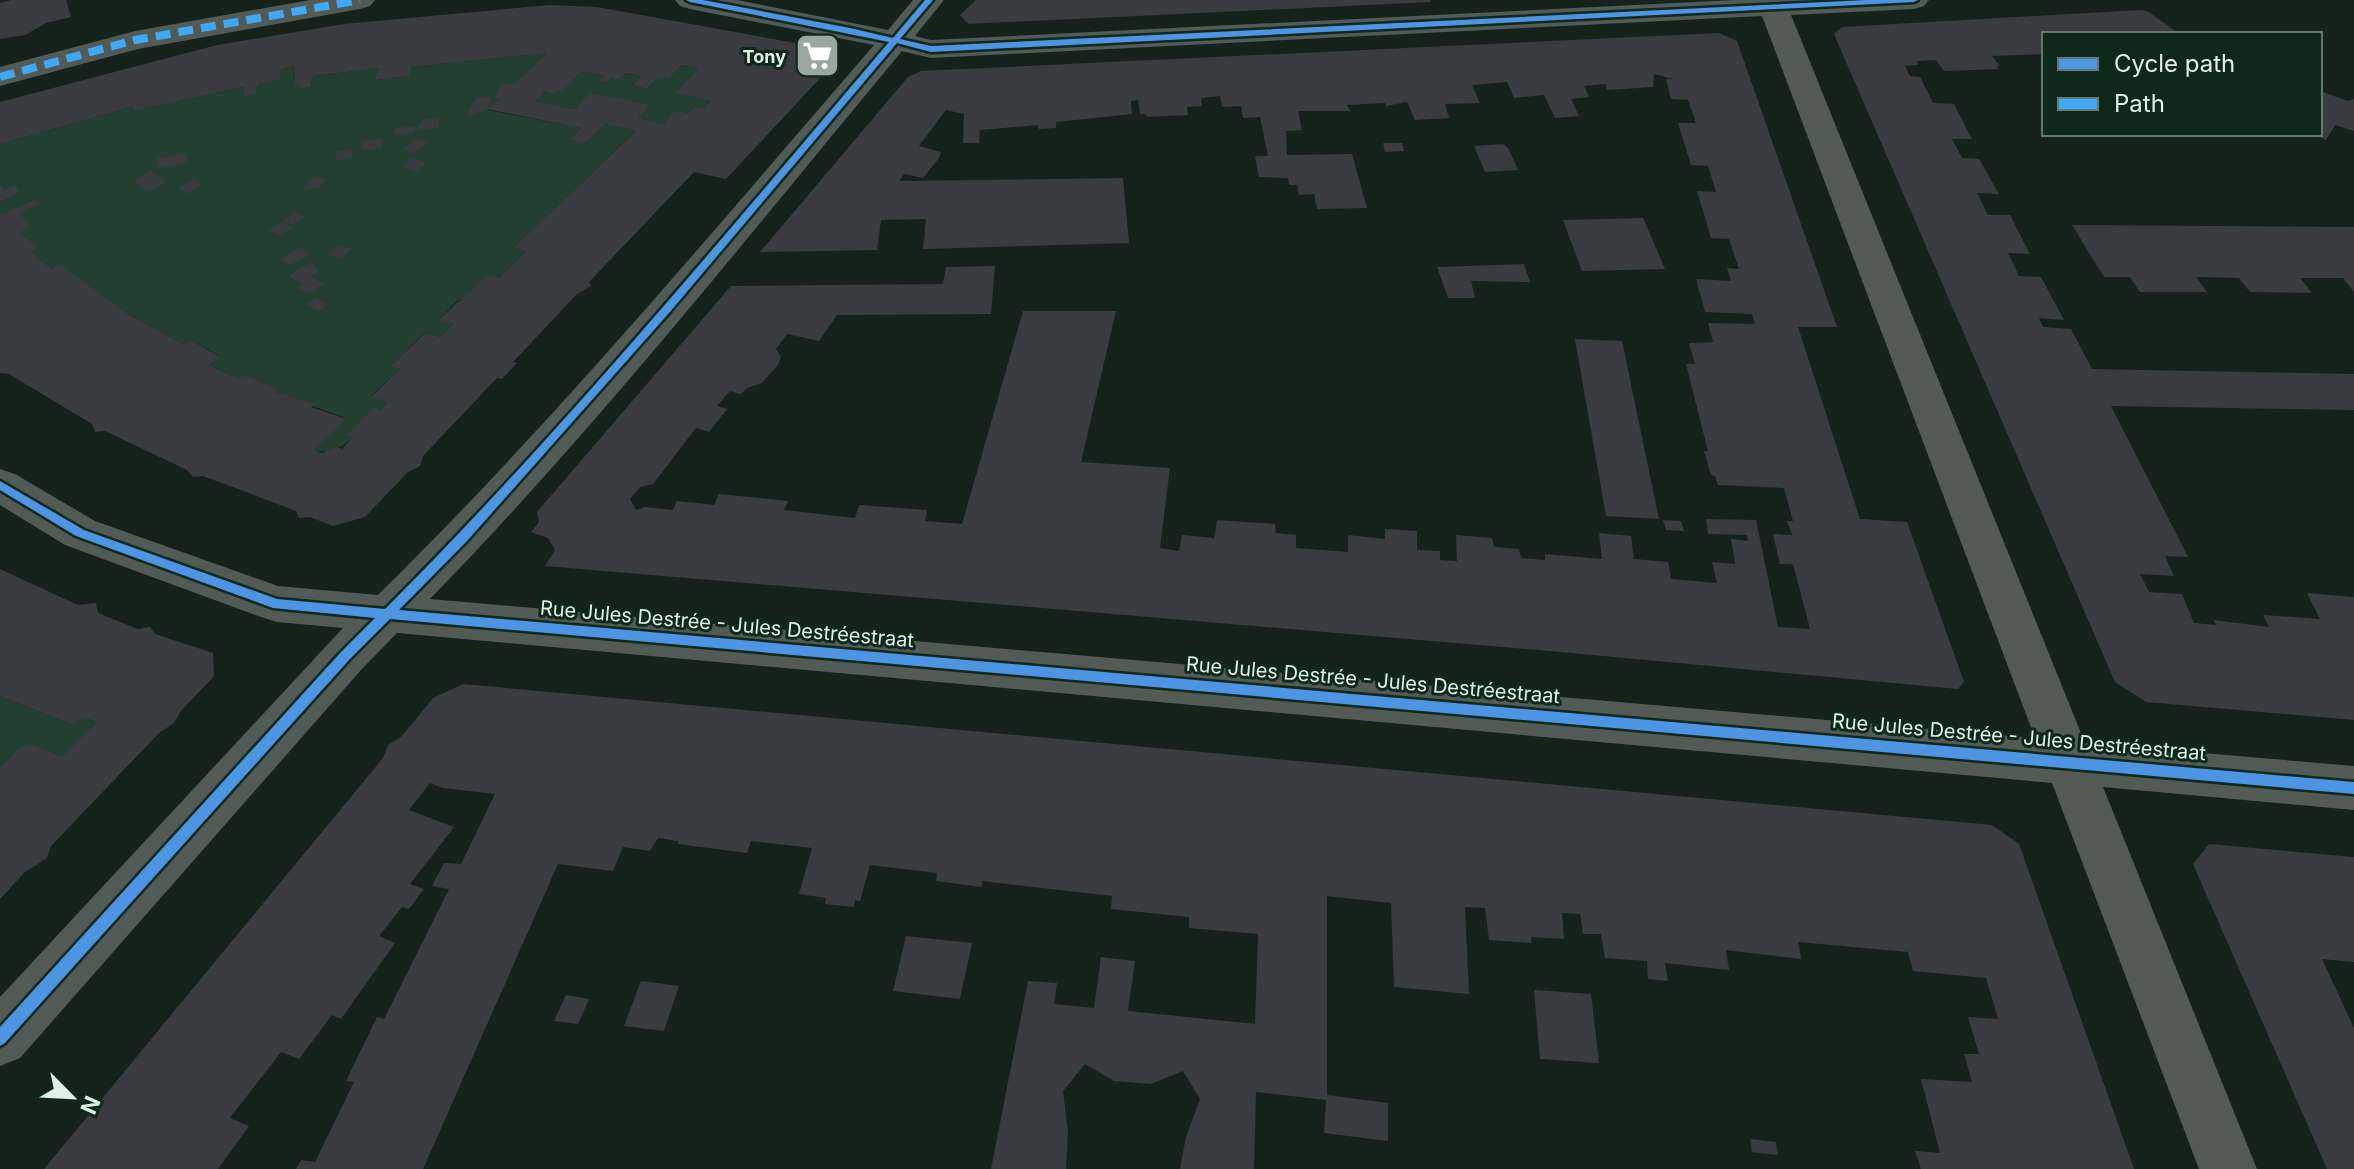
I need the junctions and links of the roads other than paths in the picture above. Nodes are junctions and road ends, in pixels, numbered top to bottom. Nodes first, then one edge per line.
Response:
1 (360, 0) edge
2 (690, 0) edge
3 (929, 0) edge
4 (1914, 0) edge
5 (1772, 4) edge
6 (895, 40) junction
7 (0, 77) edge
8 (0, 485) edge
9 (388, 613) junction
10 (2067, 761) junction
11 (2354, 788) edge
12 (0, 1038) edge
13 (2228, 1169) edge

1 - 7 street
2 - 6 street
3 - 6 street
4 - 5 street
5 - 6 street
5 - 10 street
6 - 9 street
8 - 9 street, Rue Jules Destrée - Jules Destréestraat
9 - 10 street, Rue Jules Destrée - Jules Destréestraat
9 - 12 street
10 - 11 street, Rue Jules Destrée - Jules Destréestraat
10 - 13 street

